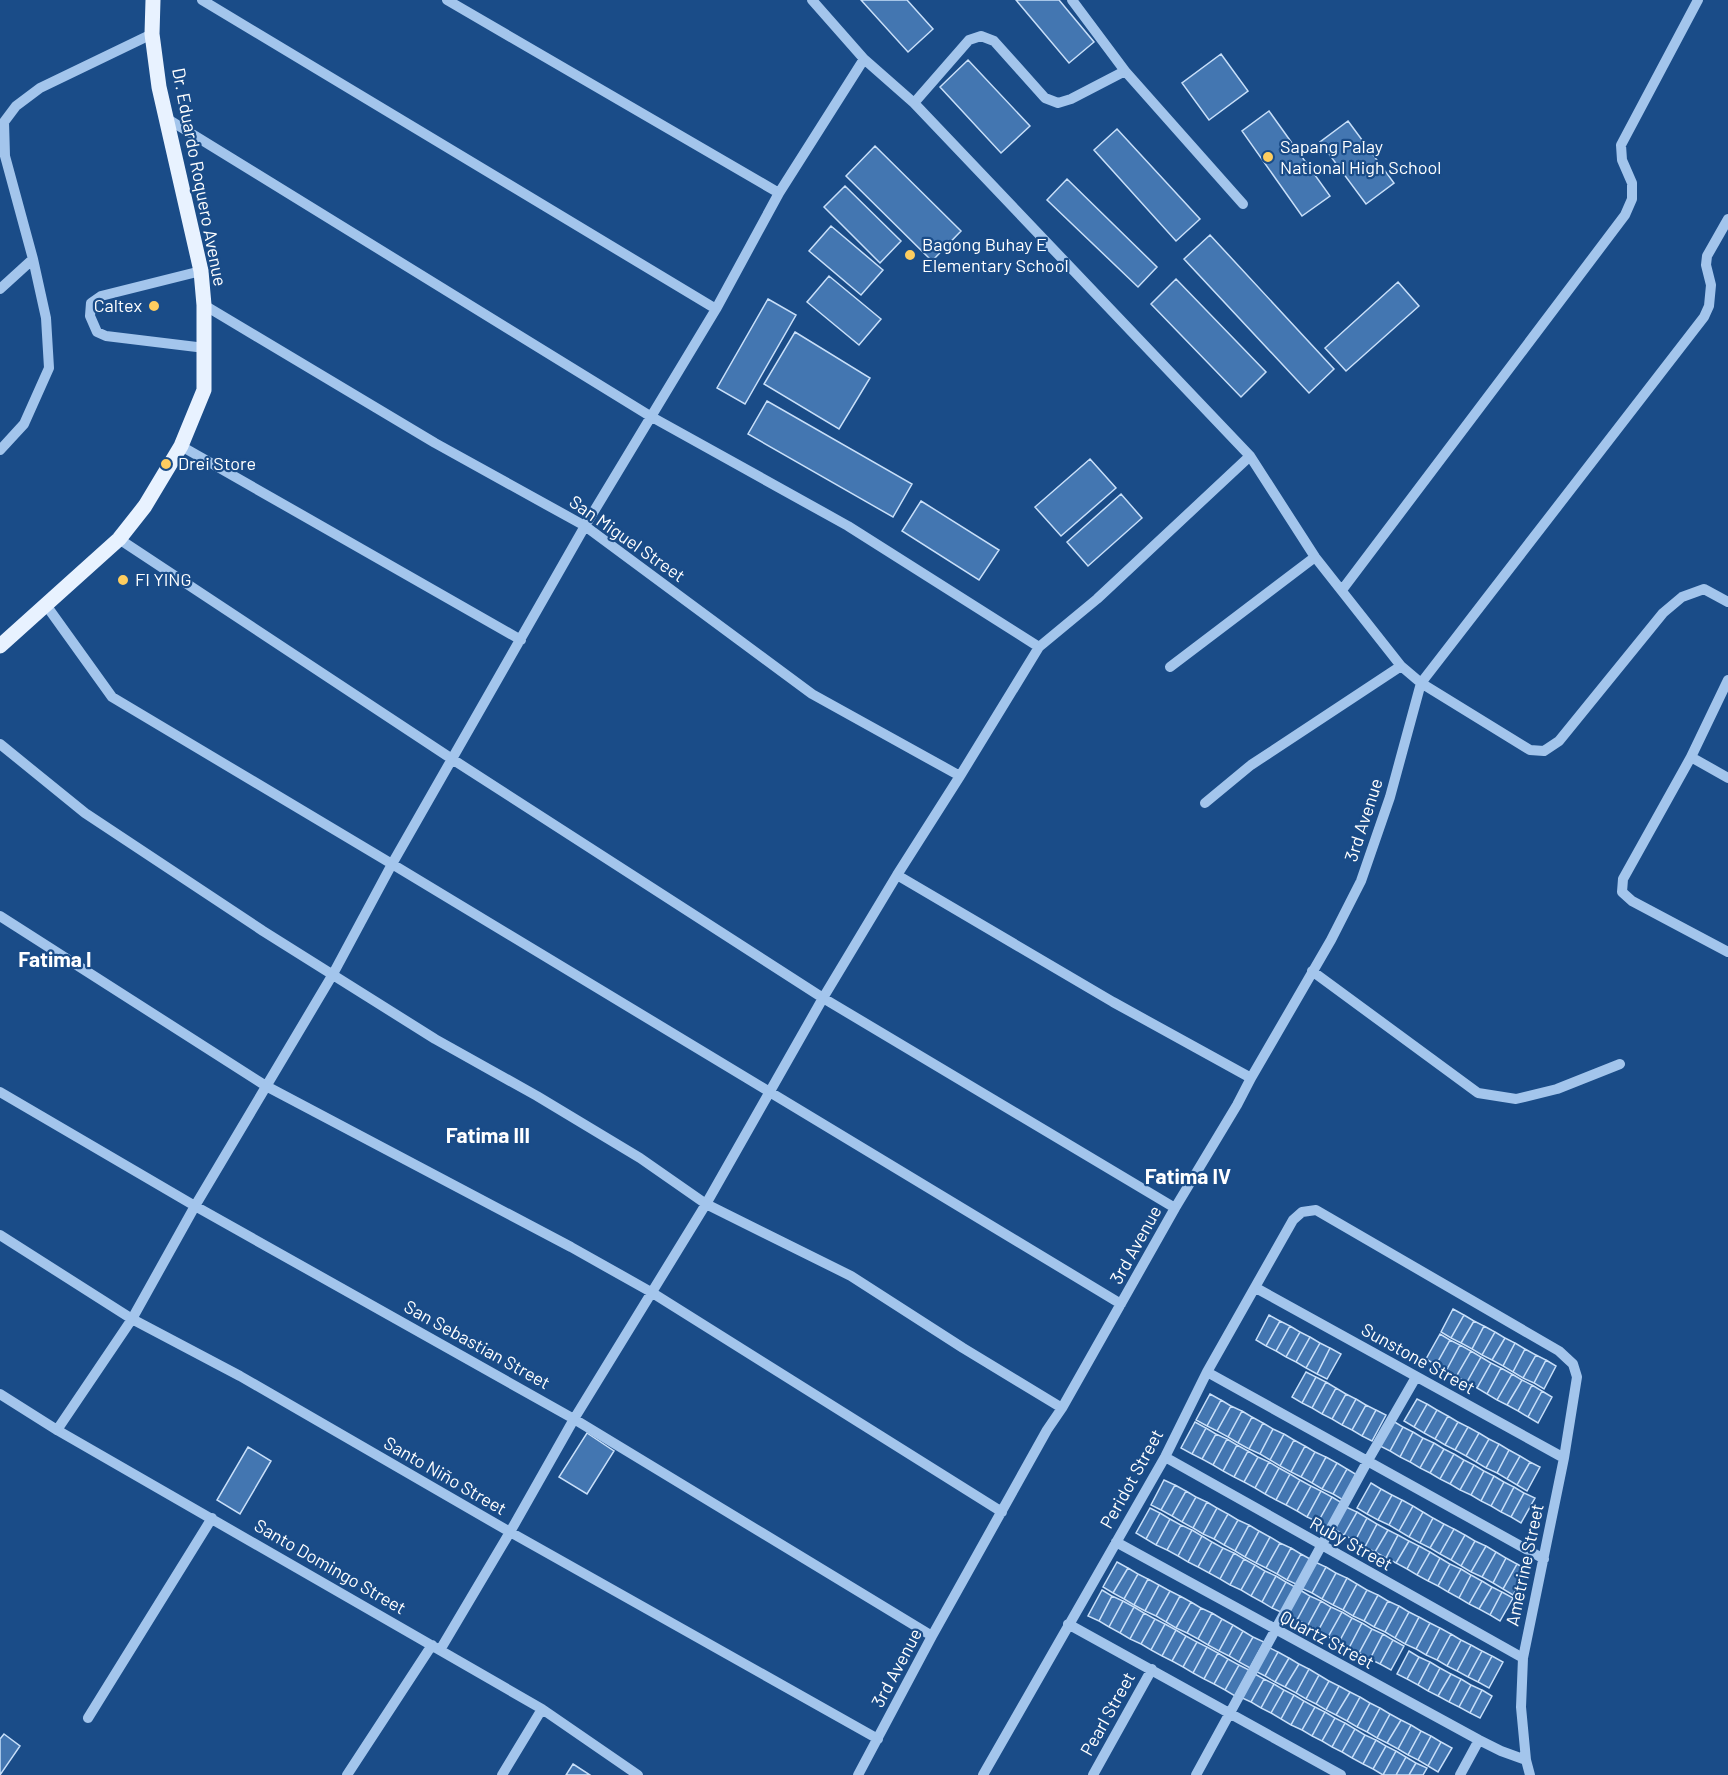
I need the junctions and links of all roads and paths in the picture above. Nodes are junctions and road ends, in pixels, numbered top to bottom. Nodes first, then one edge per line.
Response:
1 (153, 0) edge
2 (202, 0) edge
3 (447, 0) edge
4 (812, 0) edge
5 (1072, 0) edge
6 (1698, 0) edge
7 (152, 34) junction
8 (864, 59) junction
9 (1125, 71) junction
10 (914, 103) junction
11 (166, 118) junction
12 (779, 193) junction
13 (1243, 204) dead end
14 (1728, 219) edge
15 (33, 259) junction
16 (201, 271) junction
17 (0, 289) edge
18 (204, 305) junction
19 (716, 309) junction
20 (205, 348) junction
21 (650, 416) junction
22 (181, 446) junction
23 (0, 450) edge
24 (1250, 456) junction
25 (585, 526) junction
26 (119, 540) junction
27 (1315, 557) junction
28 (1342, 590) junction
29 (1728, 602) edge
30 (46, 605) junction
31 (521, 640) junction
32 (0, 646) edge
33 (1039, 647) junction
34 (1401, 666) junction
35 (1170, 667) dead end
36 (1728, 680) edge
37 (1421, 683) junction
38 (0, 744) edge
39 (1691, 757) junction
40 (452, 759) junction
41 (960, 776) junction
42 (1728, 778) edge
43 (1205, 803) dead end
44 (392, 864) junction
45 (897, 875) junction
46 (0, 916) edge
47 (1728, 952) edge
48 (1312, 971) junction
49 (333, 974) junction
50 (823, 998) junction
51 (1620, 1064) dead end
52 (1251, 1078) junction
53 (266, 1086) junction
54 (0, 1092) edge
55 (771, 1092) junction
56 (706, 1204) junction
57 (195, 1206) junction
58 (1175, 1208) junction
59 (0, 1235) edge
60 (1256, 1288) junction
61 (651, 1292) junction
62 (1121, 1304) junction
63 (132, 1319) junction
64 (1574, 1364) joint
65 (1207, 1372) junction
66 (1416, 1377) junction
67 (0, 1394) edge
68 (1062, 1408) junction
69 (574, 1419) junction
70 (57, 1430) junction
71 (1165, 1457) junction
72 (1564, 1458) junction
73 (1367, 1462) junction
74 (1002, 1512) junction
75 (212, 1518) junction
76 (510, 1532) junction
77 (1116, 1542) junction
78 (1321, 1546) junction
79 (1544, 1559) junction
80 (1068, 1624) junction
81 (1275, 1630) junction
82 (932, 1636) junction
83 (436, 1647) junction
84 (1523, 1658) junction
85 (1152, 1669) junction
86 (542, 1709) junction
87 (1230, 1715) junction
88 (88, 1718) dead end
89 (878, 1739) junction
90 (1479, 1740) junction
91 (1526, 1760) junction
92 (347, 1775) edge
93 (502, 1775) edge
94 (638, 1775) edge
95 (858, 1775) edge
96 (983, 1775) edge
97 (1093, 1775) edge
98 (1196, 1775) edge
99 (1341, 1775) edge
100 (1460, 1775) edge
101 (1530, 1775) edge

1 - 7 main road, Dr. Eduardo Roquero Avenue
2 - 19 street
3 - 12 street
4 - 8 street
5 - 9 street
6 - 28 street
7 - 11 main road, Dr. Eduardo Roquero Avenue
7 - 15 street
8 - 10 street
8 - 12 street
9 - 10 street
9 - 13 street
10 - 24 street
11 - 16 main road, Dr. Eduardo Roquero Avenue
11 - 21 street
12 - 19 street
14 - 37 street
15 - 17 street
15 - 23 street
16 - 18 main road, Dr. Eduardo Roquero Avenue
16 - 20 street
18 - 20 main road, Dr. Eduardo Roquero Avenue
18 - 25 street, San Miguel Street
19 - 21 street
20 - 22 main road, Dr. Eduardo Roquero Avenue
21 - 25 street
21 - 33 street
22 - 26 main road, Dr. Eduardo Roquero Avenue
22 - 31 street
24 - 27 street
24 - 33 street
25 - 31 street
25 - 41 street, San Miguel Street
26 - 30 main road, Dr. Eduardo Roquero Avenue
26 - 40 street
27 - 28 street
27 - 35 street
28 - 34 street
29 - 37 street
30 - 32 main road, Dr. Eduardo Roquero Avenue
30 - 44 street
31 - 40 street
33 - 41 street
34 - 37 street
34 - 43 street
36 - 39 street
37 - 48 street, 3rd Avenue
38 - 49 street
39 - 42 street
39 - 47 street
40 - 44 street
40 - 50 street
41 - 45 street
44 - 49 street
44 - 55 street
45 - 50 street
45 - 52 street
46 - 53 street
48 - 51 street
48 - 52 street, 3rd Avenue
49 - 53 street
49 - 56 street
50 - 55 street
50 - 58 street
52 - 58 street, 3rd Avenue
53 - 57 street
53 - 61 street
54 - 57 street, San Sebastian Street
55 - 56 street
55 - 62 street
56 - 61 street
56 - 68 street
57 - 63 street
57 - 69 street, San Sebastian Street
58 - 62 street, 3rd Avenue
59 - 63 street, Santo Niño Street
60 - 64 street, Peridot Street
60 - 65 street, Peridot Street
60 - 66 street, Sunstone Street
61 - 69 street
61 - 74 street
62 - 68 street, 3rd Avenue
63 - 70 street
63 - 76 street, Santo Niño Street
64 - 72 street, Ametrine Street
65 - 71 street, Peridot Street
65 - 73 street
66 - 72 street, Sunstone Street
66 - 73 street
67 - 70 street, Santo Domingo Street
68 - 74 street, 3rd Avenue
69 - 76 street
69 - 82 street, San Sebastian Street
70 - 75 street, Santo Domingo Street
71 - 77 street, Peridot Street
71 - 78 street, Ruby Street
72 - 79 street, Ametrine Street
73 - 78 street
73 - 79 street
74 - 82 street, 3rd Avenue
75 - 83 street, Santo Domingo Street
75 - 88 street
76 - 83 street
76 - 89 street, Santo Niño Street
77 - 80 street, Peridot Street
77 - 81 street, Quartz Street
78 - 81 street
78 - 84 street, Ruby Street
79 - 84 street, Ametrine Street
80 - 85 street
80 - 96 street, Peridot Street
81 - 87 street
81 - 90 street, Quartz Street
82 - 89 street, 3rd Avenue
83 - 86 street, Santo Domingo Street
83 - 92 street
84 - 91 street, Ametrine Street
85 - 87 street
85 - 97 street, Pearl Street
86 - 93 street
86 - 94 street, Santo Domingo Street
87 - 98 street
87 - 99 street
89 - 95 street, 3rd Avenue
90 - 91 street, Quartz Street
90 - 100 street
91 - 101 street, Ametrine Street

